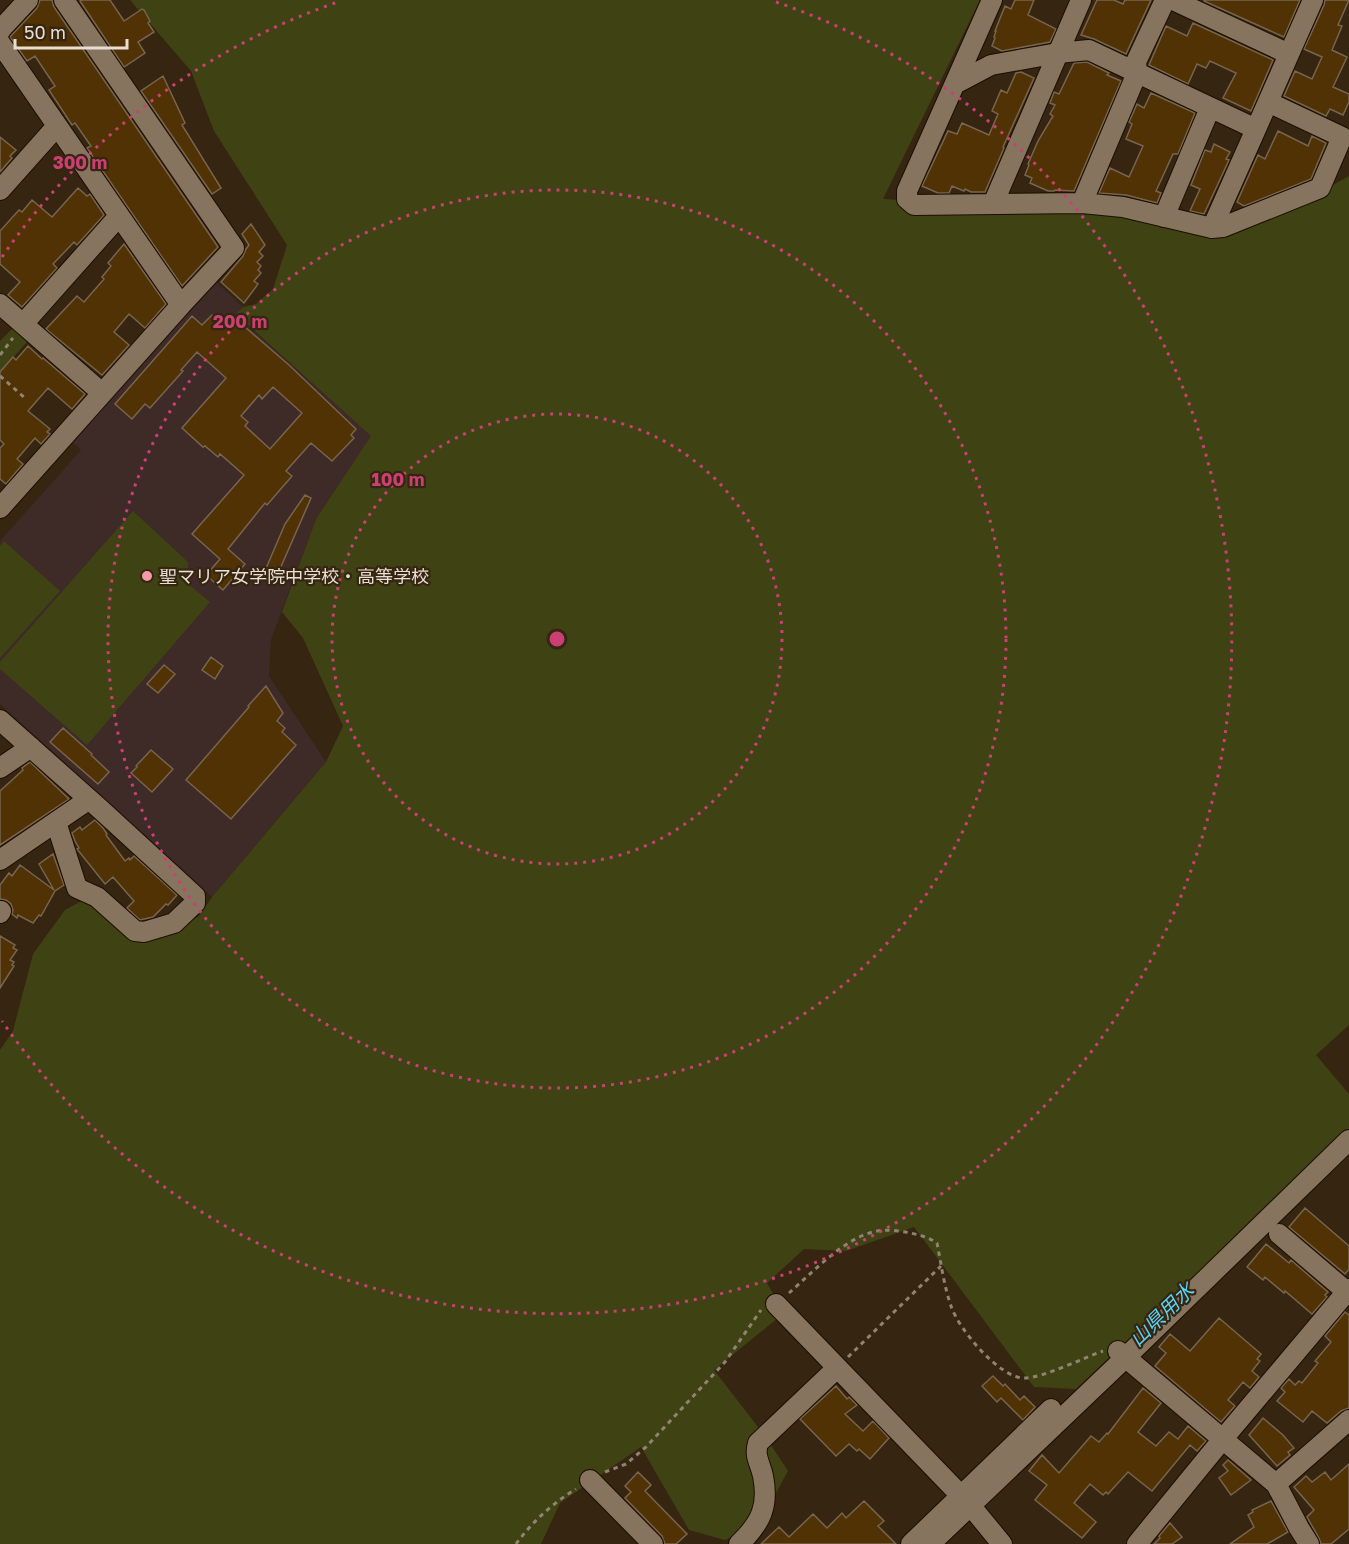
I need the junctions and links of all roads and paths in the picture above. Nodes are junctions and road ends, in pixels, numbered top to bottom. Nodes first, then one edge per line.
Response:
1 (28, 0) edge
2 (64, 0) edge
3 (992, 0) edge
4 (1082, 0) edge
5 (1165, 0) edge
6 (1173, 0) edge
7 (1313, 0) edge
8 (0, 32) edge
9 (0, 43) edge
10 (1058, 52) junction
11 (1289, 54) junction
12 (1137, 73) junction
13 (955, 84) junction
14 (1268, 102) junction
15 (1210, 108) junction
16 (57, 126) junction
17 (1256, 129) junction
18 (0, 190) edge
19 (1082, 203) junction
20 (993, 204) junction
21 (119, 216) junction
22 (1164, 217) junction
23 (1212, 228) junction
24 (0, 304) edge
25 (181, 305) junction
26 (23, 324) junction
27 (0, 355) edge
28 (0, 376) edge
29 (102, 393) junction
30 (25, 398) dead end
31 (2, 500) edge
32 (0, 720) edge
33 (31, 747) junction
34 (0, 768) edge
35 (88, 800) junction
36 (56, 822) junction
37 (0, 860) edge
38 (1349, 1140) edge
39 (1279, 1234) dead end
40 (941, 1266) junction
41 (1348, 1291) edge
42 (776, 1304) junction
43 (1122, 1354) junction
44 (837, 1368) junction
45 (1051, 1409) dead end
46 (1349, 1420) edge
47 (1222, 1440) junction
48 (590, 1480) junction
49 (1276, 1484) junction
50 (965, 1501) junction
51 (516, 1544) edge
52 (653, 1544) edge
53 (739, 1544) edge
54 (911, 1544) edge
55 (930, 1544) edge
56 (1002, 1544) edge
57 (1137, 1544) edge
58 (1309, 1544) edge

1 - 8 street
2 - 25 street
3 - 13 street
4 - 10 street
5 - 12 street
6 - 11 street
7 - 11 street
9 - 16 street
10 - 12 street
10 - 13 street
10 - 20 street
11 - 14 street
12 - 15 street
12 - 19 street
13 - 20 street
14 - 17 street
14 - 23 street
15 - 17 street
15 - 22 street
16 - 18 street
16 - 21 street
17 - 23 street
19 - 20 street
19 - 22 street
21 - 25 street
21 - 26 street
22 - 23 street
24 - 26 street
25 - 29 street
26 - 27 path
26 - 29 street
28 - 30 path
29 - 31 street
32 - 33 street
33 - 34 street
33 - 35 street
35 - 36 street
35 - 36 street
36 - 37 street
38 - 43 street
39 - 41 street
40 - 42 path
40 - 43 path
40 - 44 path
41 - 47 street
42 - 44 street
42 - 48 path
43 - 47 street
43 - 50 street
44 - 50 street
44 - 53 street
45 - 50 street
46 - 49 street
47 - 49 street
47 - 57 street
48 - 51 path
48 - 52 street
49 - 58 street
50 - 54 street
50 - 55 street
50 - 56 street

